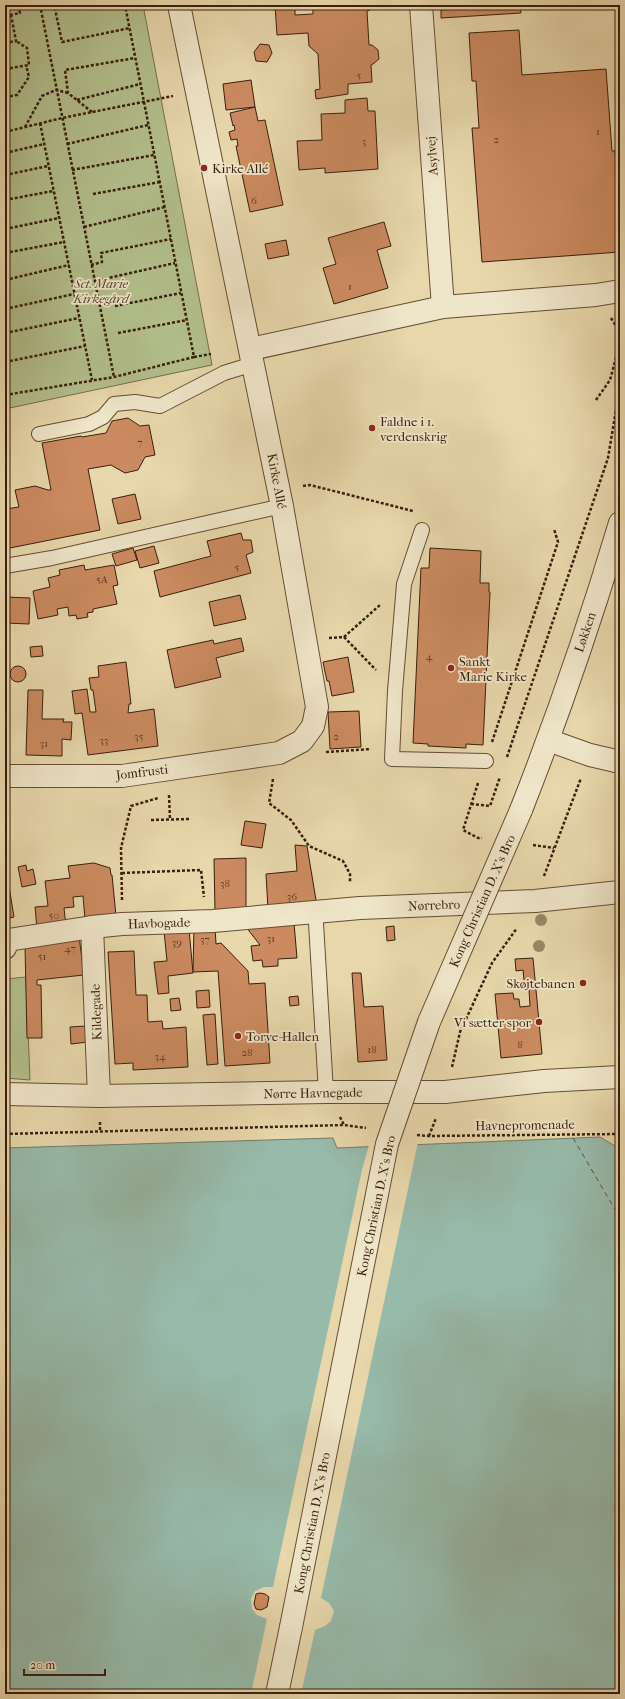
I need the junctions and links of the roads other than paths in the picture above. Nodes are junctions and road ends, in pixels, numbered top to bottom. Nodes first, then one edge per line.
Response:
1 (179, 5) edge
2 (421, 5) edge
3 (620, 291) edge
4 (443, 307) junction
5 (252, 357) junction
6 (39, 434) dead end
7 (282, 506) junction
8 (620, 523) edge
9 (422, 530) dead end
10 (5, 566) edge
11 (548, 740) junction
12 (279, 753) joint
13 (486, 761) road end
14 (620, 762) edge
15 (5, 776) edge
16 (620, 892) edge
17 (318, 917) junction
18 (92, 927) junction
19 (5, 948) edge
20 (620, 1077) edge
21 (326, 1092) junction
22 (5, 1094) edge
23 (100, 1096) junction
24 (277, 1694) edge

1 - 5 street, Kirke Allé
2 - 4 street, Asylvej
3 - 4 street
4 - 5 street
5 - 6 lane
5 - 7 street, Kirke Allé
7 - 10 lane
7 - 12 street, Kirke Allé
8 - 11 street, Løkken
9 - 13 lane
11 - 14 street
11 - 24 street, Kong Christian D. X's Bro, bridge
12 - 15 street, Jomfrusti
16 - 17 street, Nørrebro
17 - 18 street, Havbogade
17 - 21 lane
18 - 19 street, Havbogade
18 - 23 street, Kildegade
20 - 21 street, Nørre Havnegade
21 - 23 street, Nørre Havnegade
22 - 23 street, Nørre Havnegade

